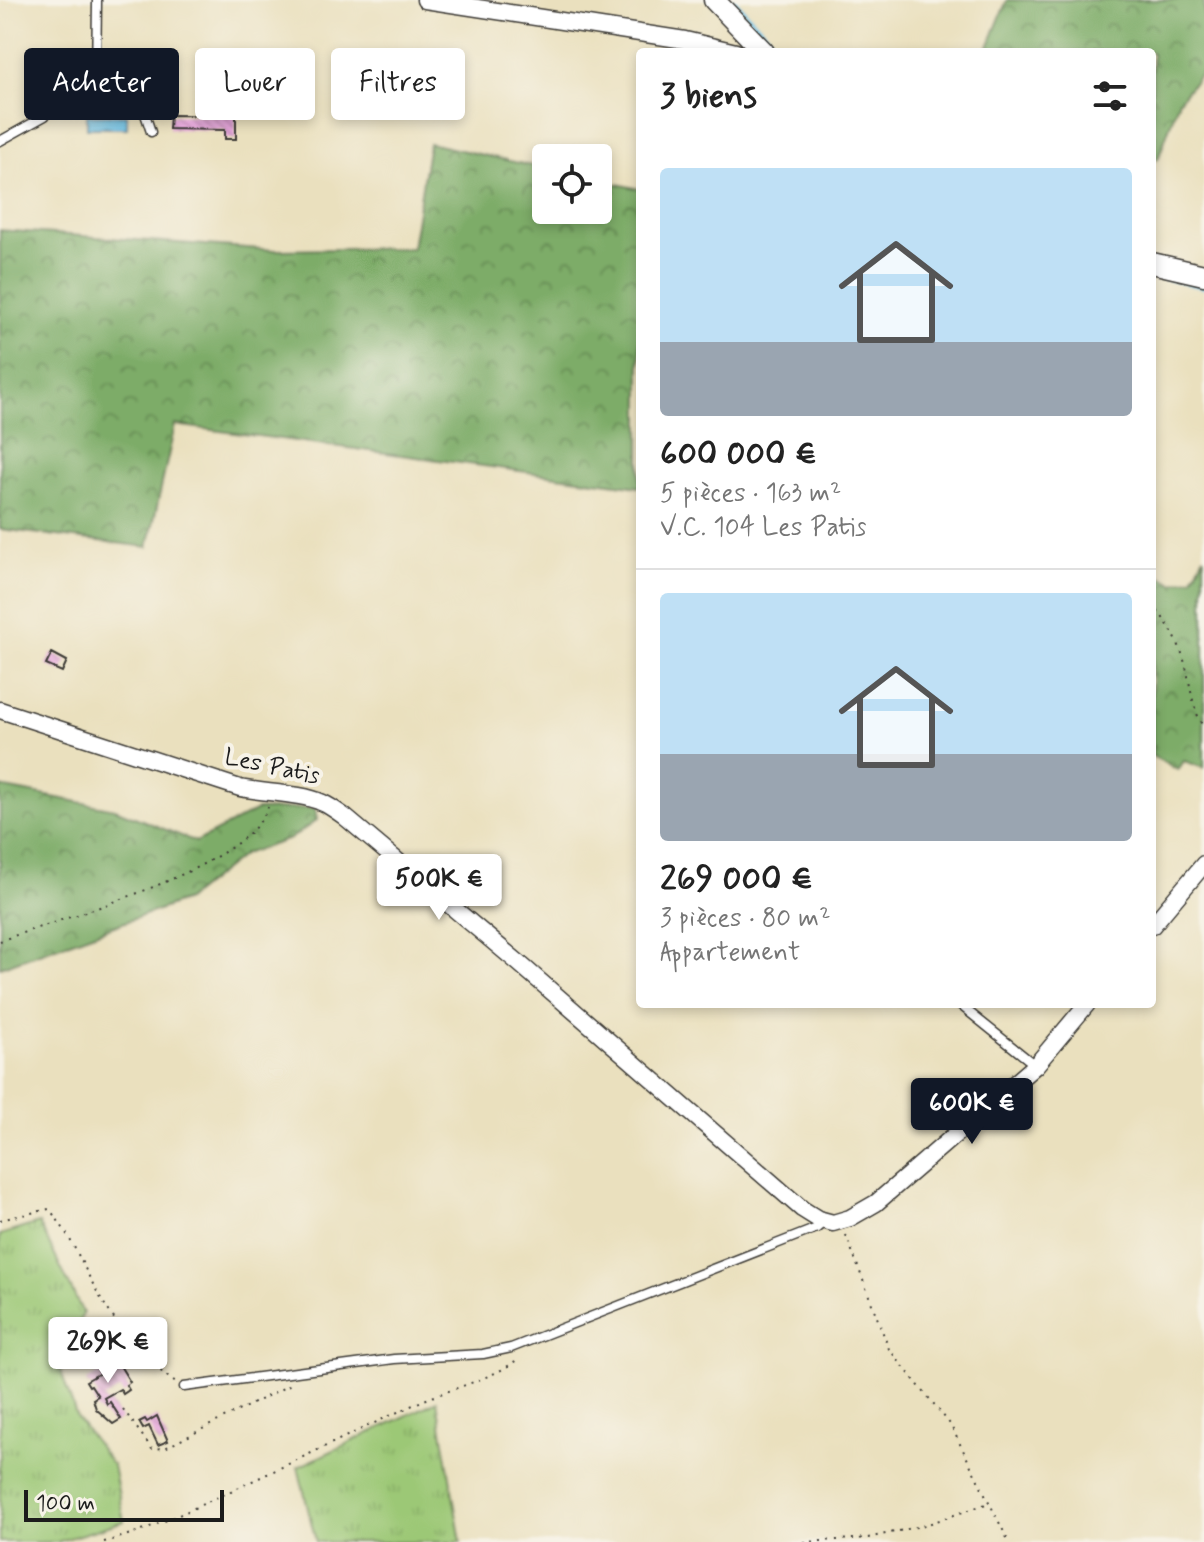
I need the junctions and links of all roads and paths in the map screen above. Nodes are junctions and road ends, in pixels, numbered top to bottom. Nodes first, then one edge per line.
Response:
1 (97, 0) edge
2 (425, 0) edge
3 (714, 0) edge
4 (96, 48) edge
5 (719, 48) edge
6 (758, 48) edge
7 (38, 120) edge
8 (147, 120) edge
9 (151, 132) dead end
10 (0, 141) edge
11 (1156, 264) edge
12 (1204, 275) edge
13 (1156, 609) edge
14 (0, 710) edge
15 (1204, 728) edge
16 (271, 794) junction
17 (1204, 864) edge
18 (1156, 921) edge
19 (0, 941) edge
20 (964, 1008) edge
21 (1084, 1008) edge
22 (1036, 1065) junction
23 (0, 1220) edge
24 (824, 1222) junction
25 (842, 1222) junction
26 (522, 1345) junction
27 (312, 1370) junction
28 (184, 1387) joint
29 (123, 1409) dead end
30 (989, 1503) junction
31 (104, 1542) edge
32 (804, 1542) edge
33 (1009, 1542) edge

1 - 4 lane
2 - 5 street
3 - 6 street
7 - 10 lane
8 - 9 lane
11 - 12 street
13 - 15 path
14 - 16 street, Les Patis
16 - 19 path
16 - 24 street, Les Patis
17 - 18 street
20 - 22 lane
21 - 22 street
22 - 25 street
23 - 28 path
24 - 25 street
24 - 26 lane
25 - 30 path
26 - 27 lane
26 - 31 path
27 - 28 lane
27 - 29 path
30 - 32 path
30 - 33 path

